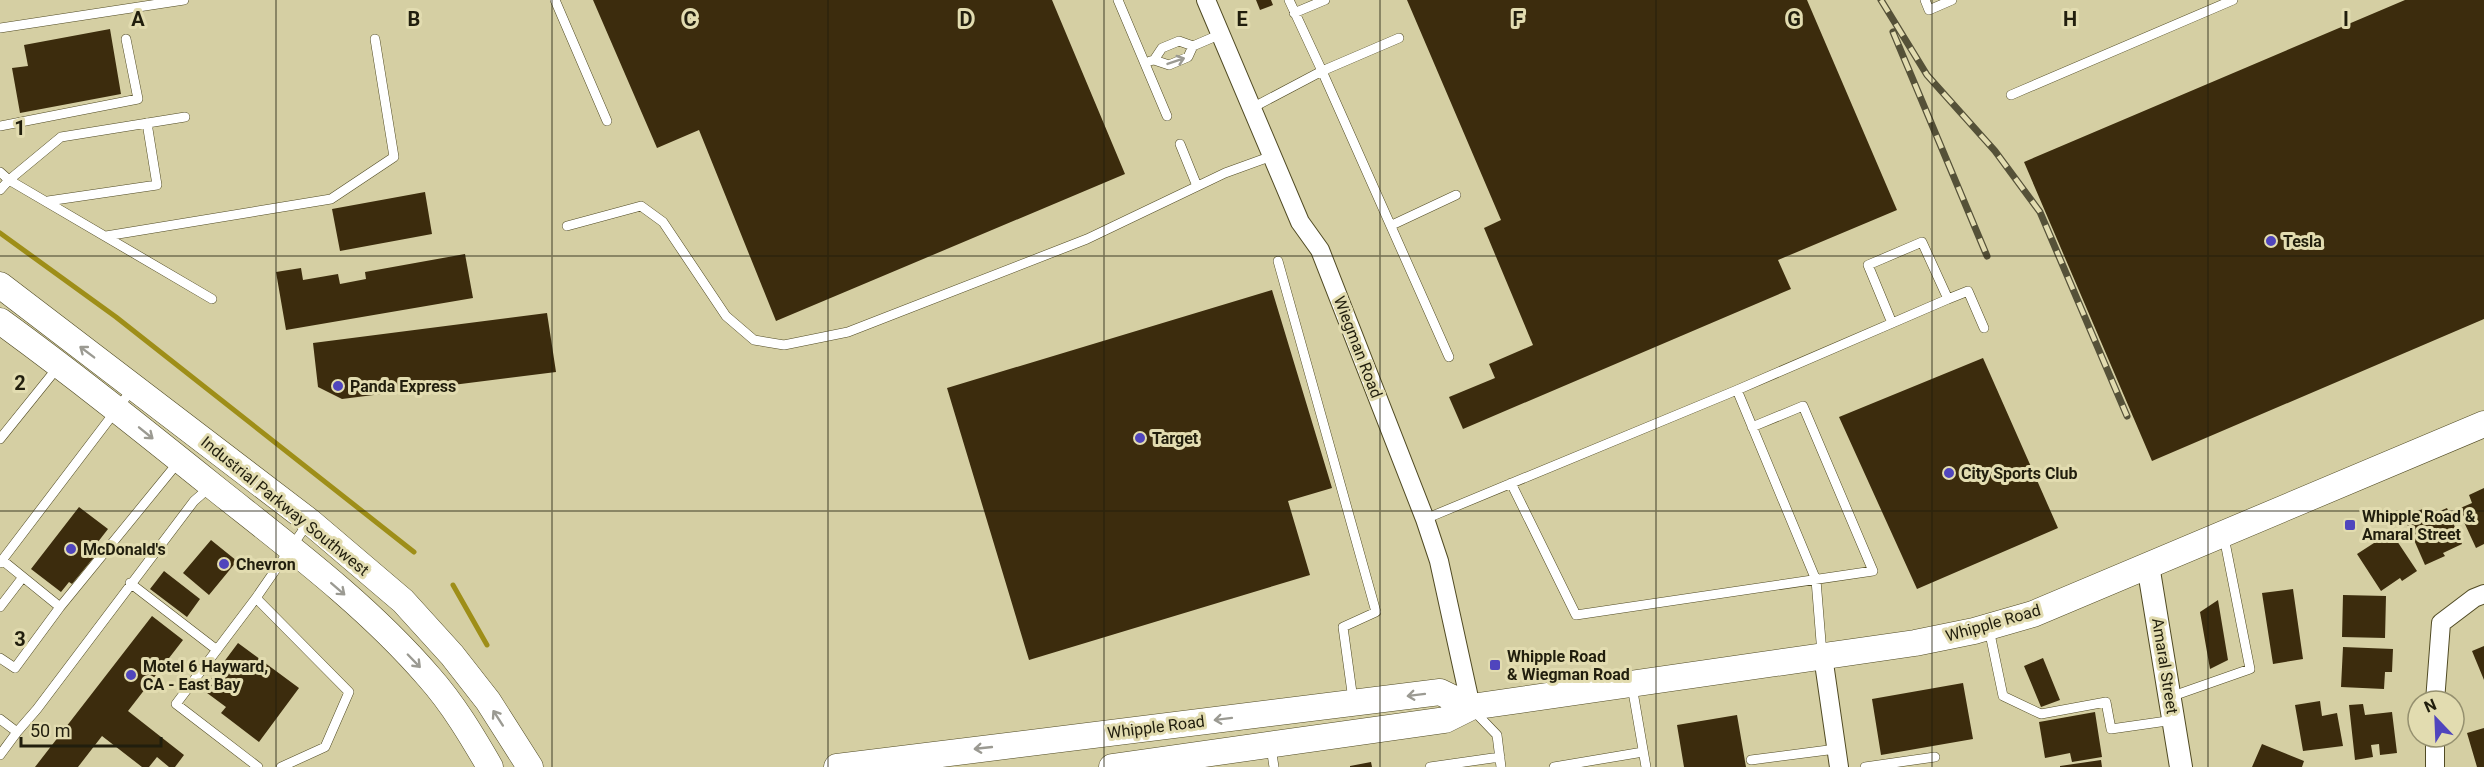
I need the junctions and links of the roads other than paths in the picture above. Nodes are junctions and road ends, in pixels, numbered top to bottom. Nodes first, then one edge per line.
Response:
1 (184, 0) edge
2 (555, 0) edge
3 (1118, 0) edge
4 (1206, 0) edge
5 (1289, 0) edge
6 (1325, 0) edge
7 (1925, 0) edge
8 (1952, 0) edge
9 (2230, 0) edge
10 (1294, 13) junction
11 (0, 28) edge
12 (1221, 34) junction
13 (1399, 38) dead end
14 (126, 39) dead end
15 (375, 39) dead end
16 (1193, 46) junction
17 (1149, 62) junction
18 (1322, 71) junction
19 (2011, 95) dead end
20 (1252, 108) junction
21 (1167, 116) dead end
22 (185, 117) dead end
23 (608, 121) dead end
24 (147, 123) junction
25 (0, 126) edge
26 (1180, 144) dead end
27 (1272, 156) junction
28 (0, 172) edge
29 (9, 180) junction
30 (1197, 186) junction
31 (0, 190) edge
32 (1456, 195) dead end
33 (48, 201) junction
34 (1392, 225) junction
35 (567, 226) dead end
36 (106, 236) junction
37 (1278, 261) dead end
38 (0, 285) edge
39 (212, 299) dead end
40 (1948, 299) junction
41 (0, 321) edge
42 (1892, 323) junction
43 (1984, 328) dead end
44 (1449, 357) dead end
45 (59, 366) junction
46 (134, 387) junction
47 (1737, 390) junction
48 (118, 410) junction
49 (2484, 424) edge
50 (1752, 427) junction
51 (0, 438) edge
52 (180, 460) junction
53 (1511, 483) junction
54 (212, 485) junction
55 (1425, 519) junction
56 (309, 521) junction
57 (2223, 533) junction
58 (290, 548) junction
59 (1, 562) edge
60 (2148, 564) junction
61 (23, 577) junction
62 (1816, 580) junction
63 (130, 584) junction
64 (2484, 594) edge
65 (256, 598) junction
66 (0, 607) edge
67 (60, 607) junction
68 (1988, 627) junction
69 (216, 650) junction
70 (1822, 656) junction
71 (0, 658) edge
72 (1632, 683) junction
73 (2436, 689) edge
74 (2170, 697) junction
75 (1354, 702) junction
76 (1471, 707) junction
77 (0, 718) edge
78 (2174, 720) junction
79 (17, 732) junction
80 (1836, 749) junction
81 (2435, 749) edge
82 (1643, 752) junction
83 (0, 755) edge
84 (1273, 756) edge
85 (1935, 757) dead end
86 (943, 760) edge
87 (1751, 760) dead end
88 (1500, 762) edge
89 (1122, 766) edge
90 (258, 767) edge
91 (281, 767) edge
92 (490, 767) edge
93 (530, 767) edge
94 (837, 767) edge
95 (1430, 767) edge
96 (1554, 767) edge
97 (1646, 767) edge
98 (1839, 767) edge
99 (1865, 767) edge
100 (2181, 767) edge
101 (2434, 767) edge

1 - 11 lane
2 - 23 lane
3 - 17 lane
4 - 12 street, Wiegman Road
5 - 10 lane
6 - 10 lane
7 - 8 lane
9 - 19 lane
10 - 18 lane
12 - 16 lane
12 - 20 street, Wiegman Road
13 - 18 lane
14 - 25 lane
15 - 36 lane
16 - 17 lane
17 -> 16 lane
17 - 21 lane
18 - 20 lane
18 - 34 lane
20 - 27 street, Wiegman Road
22 - 24 lane
24 - 29 lane
24 - 33 lane
26 - 30 lane
27 - 30 lane
27 - 55 street, Wiegman Road
28 - 29 lane
29 - 31 lane
29 - 33 lane
30 - 35 lane
32 - 34 lane
33 - 36 lane
34 - 44 lane
36 - 39 lane
37 - 75 lane
46 -> 38 main road, Industrial Parkway Southwest
40 - 42 lane
40 - 42 lane
40 - 43 lane
41 - 45 main road, Industrial Parkway Southwest
42 - 47 lane
45 - 48 main road, Industrial Parkway Southwest
45 - 51 lane
46 - 48 lane
46 - 56 main road, Industrial Parkway Southwest
47 - 50 lane
47 - 53 lane
48 -> 52 main road, Industrial Parkway Southwest
48 - 59 lane
49 - 57 main road, Whipple Road
50 - 62 lane
50 - 62 lane
52 - 54 main road, Industrial Parkway Southwest
52 - 67 lane
53 - 55 lane
53 - 62 lane
54 - 58 main road, Industrial Parkway Southwest
54 - 63 lane
55 - 76 street, Wiegman Road
56 - 58 lane
93 -> 56 main road, Industrial Parkway Southwest
57 - 60 main road, Whipple Road
57 - 74 lane
58 - 65 lane
58 -> 92 main road, Industrial Parkway Southwest
59 - 61 lane
60 - 68 main road, Whipple Road
60 - 74 street, Amaral Street
61 - 66 lane
61 - 67 lane
62 - 70 lane
63 - 69 lane
63 - 79 lane
64 - 73 street
65 - 69 lane
65 - 91 lane
67 - 71 lane
68 - 70 main road, Whipple Road
68 - 78 lane
69 - 90 lane
70 - 72 main road, Whipple Road
70 - 80 street
72 - 76 main road, Whipple Road
72 - 82 lane
74 - 78 street, Amaral Street
76 -> 75 main road, Whipple Road
75 -> 86 main road, Whipple Road
76 - 84 main road, Whipple Road
76 - 88 lane
77 - 79 lane
78 - 100 street, Amaral Street
79 - 83 lane
80 - 87 lane
80 - 98 street
81 - 101 street
82 - 96 lane
82 - 97 lane
84 - 89 main road, Whipple Road
85 - 99 lane
86 - 94 main road, Whipple Road
88 - 95 lane

